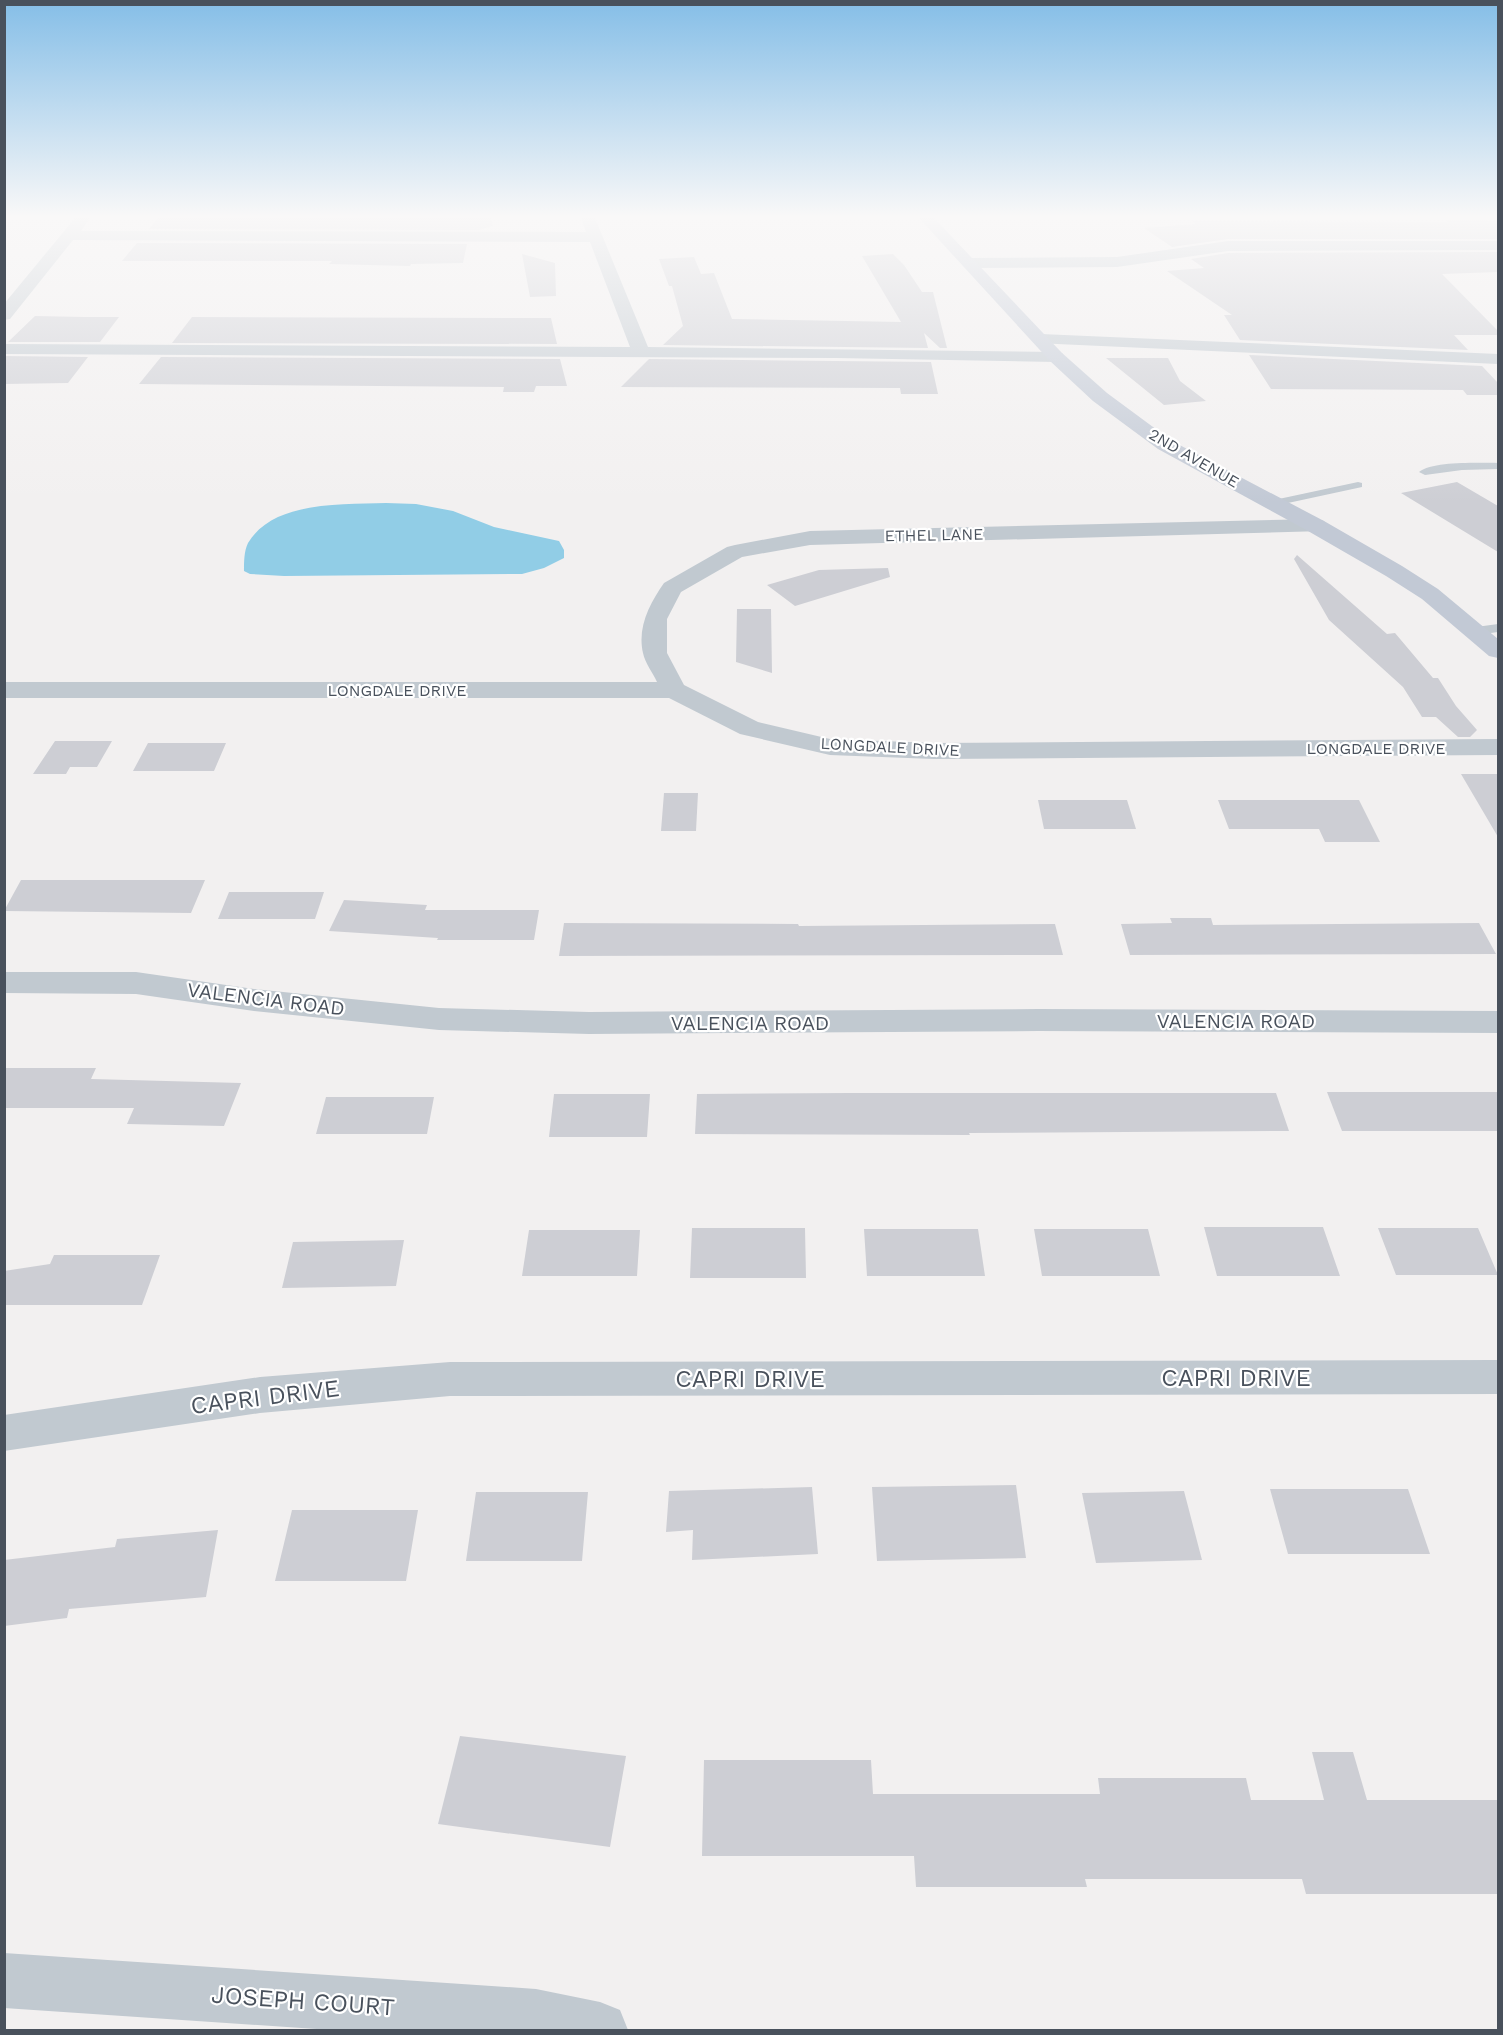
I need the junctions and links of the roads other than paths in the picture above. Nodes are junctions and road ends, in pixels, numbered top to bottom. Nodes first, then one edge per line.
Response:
1 (625, 313) edge
2 (1016, 313) edge
3 (1041, 339) junction
4 (4, 349) edge
5 (641, 352) junction
6 (1056, 357) junction
7 (1498, 359) edge
8 (1498, 466) edge
9 (1425, 472) dead end
10 (1358, 485) dead end
11 (1274, 503) junction
12 (1316, 526) junction
13 (1498, 628) edge
14 (1476, 631) junction
15 (1498, 651) edge
16 (4, 690) edge
17 (674, 690) junction
18 (1498, 747) edge
19 (4, 982) edge
20 (1498, 1022) edge
21 (1498, 1377) edge
22 (4, 1433) edge
23 (4, 1980) edge
24 (600, 2031) edge

1 - 5 street
2 - 3 street, 2ND AVENUE
3 - 6 street, 2ND AVENUE
3 - 7 street
4 - 5 street
5 - 6 street
6 - 11 street, 2ND AVENUE
8 - 9 lane
10 - 11 lane
11 - 12 street, 2ND AVENUE
12 - 14 street, 2ND AVENUE
12 - 17 street, ETHEL LANE
13 - 14 lane
14 - 15 street, 2ND AVENUE
16 - 17 street, LONGDALE DRIVE
17 - 18 street, LONGDALE DRIVE
19 - 20 street, VALENCIA ROAD
21 - 22 street, CAPRI DRIVE
23 - 24 street, JOSEPH COURT

